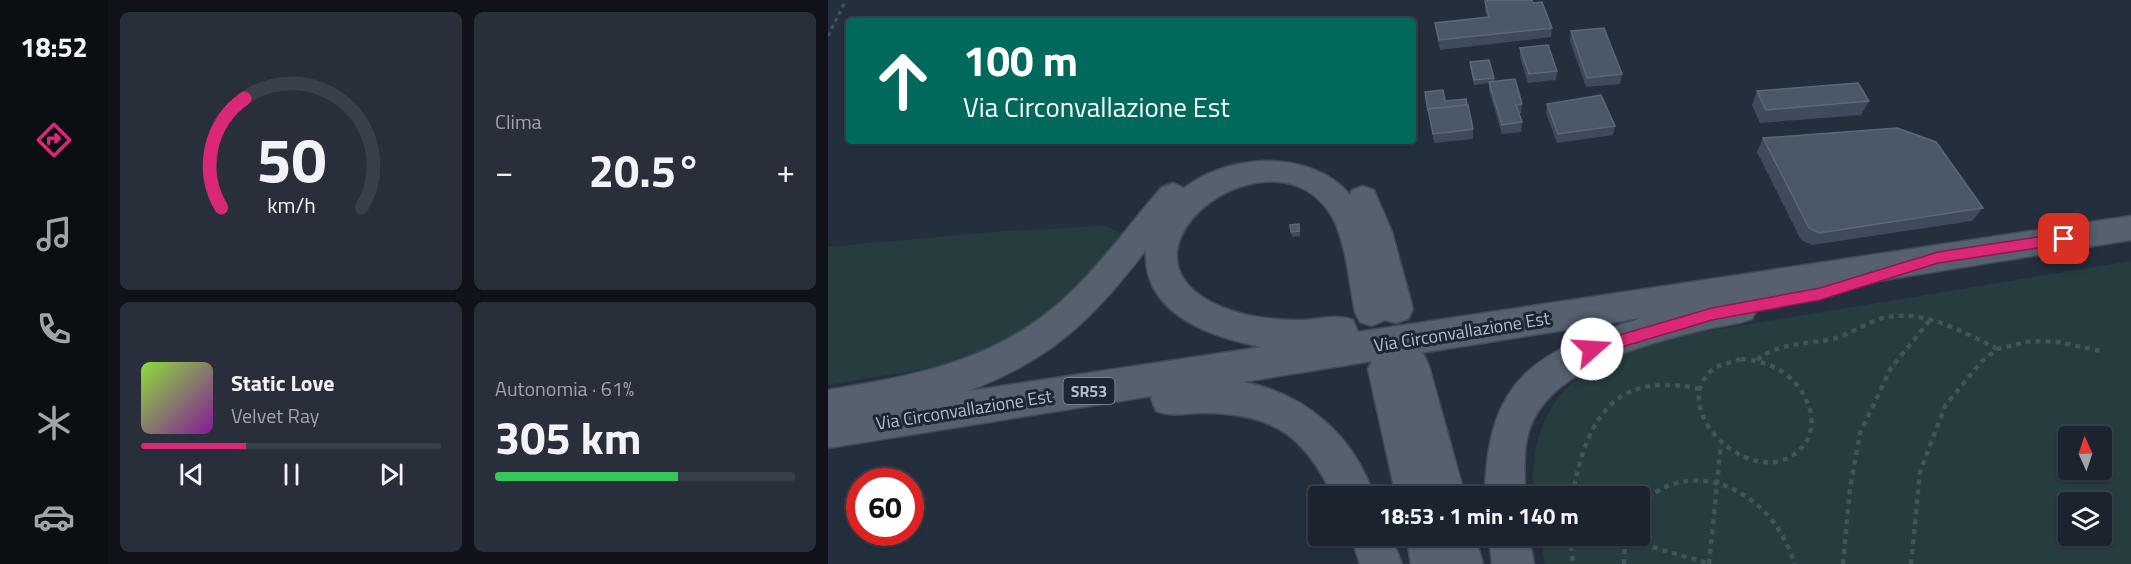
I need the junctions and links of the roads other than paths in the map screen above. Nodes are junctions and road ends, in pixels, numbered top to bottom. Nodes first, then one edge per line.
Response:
1 (2131, 228) edge
2 (1938, 257) junction
3 (1692, 295) junction
4 (828, 407) edge
5 (828, 430) edge
6 (828, 439) edge
7 (1349, 486) edge
8 (1415, 486) edge
9 (1441, 486) edge
10 (1505, 486) edge
11 (1375, 546) edge
12 (1428, 546) edge
13 (1458, 546) edge
14 (1510, 546) edge
15 (1381, 564) edge
16 (1432, 564) edge
17 (1462, 564) edge
18 (1513, 564) edge

1 - 2 main road, Via Circonvallazione Est / SR53
2 - 3 main road, Via Circonvallazione Est / SR53
2 - 10 main road
3 - 4 main road
3 - 5 main road, Via Circonvallazione Est / SR53
6 - 7 main road
8 - 9 main road
11 - 15 main road
12 - 16 main road
13 - 17 main road
14 - 18 main road

